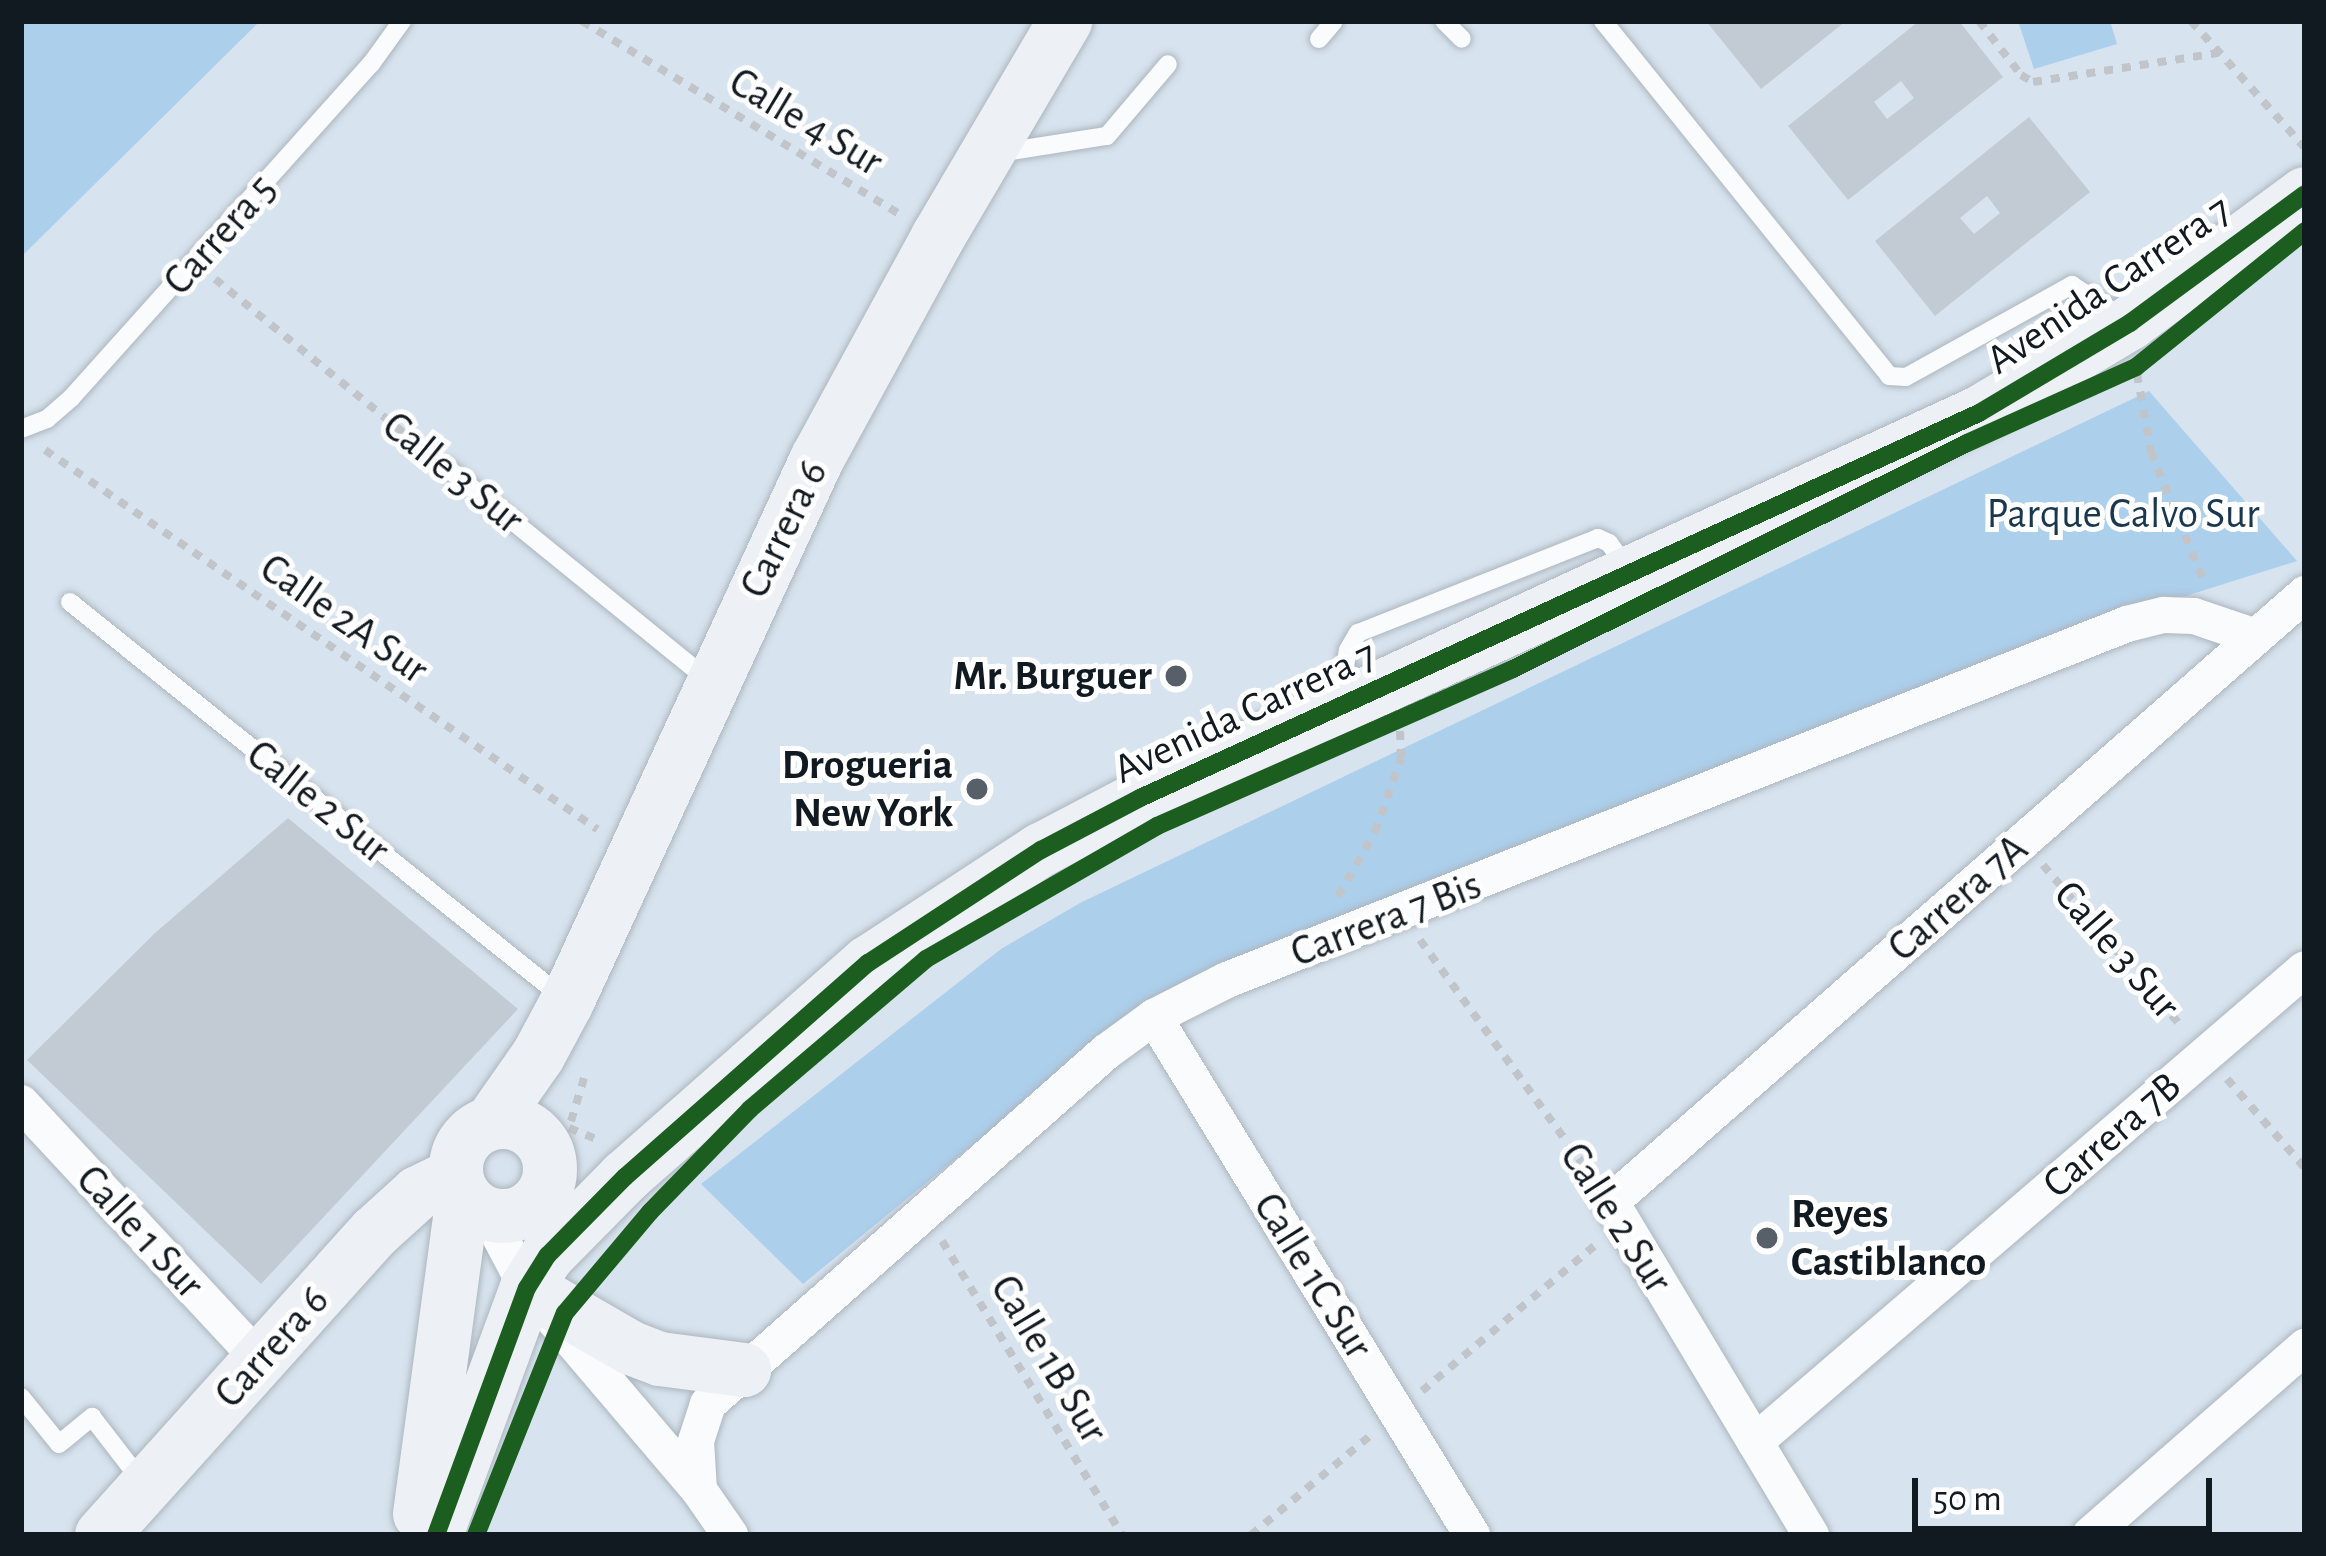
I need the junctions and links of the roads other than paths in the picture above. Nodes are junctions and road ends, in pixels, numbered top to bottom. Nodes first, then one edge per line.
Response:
1 (402, 21) edge
2 (1065, 21) edge
3 (1334, 21) edge
4 (1444, 21) edge
5 (1603, 21) edge
6 (1462, 39) dead end
7 (1319, 40) dead end
8 (1168, 64) dead end
9 (985, 155) junction
10 (2304, 185) edge
11 (2140, 350) junction
12 (21, 429) edge
13 (446, 467) road end
14 (2305, 594) edge
15 (70, 602) dead end
16 (2256, 637) junction
17 (711, 682) junction
18 (2305, 969) edge
19 (567, 1002) junction
20 (1154, 1017) junction
21 (21, 1103) edge
22 (525, 1139) junction
23 (617, 1161) junction
24 (468, 1195) junction
25 (1617, 1212) joint
26 (527, 1288) junction
27 (2305, 1347) edge
28 (260, 1360) junction
29 (744, 1370) junction
30 (21, 1397) edge
31 (1755, 1442) junction
32 (146, 1487) junction
33 (699, 1490) junction
34 (102, 1535) edge
35 (417, 1535) edge
36 (436, 1535) edge
37 (730, 1535) edge
38 (1472, 1535) edge
39 (1811, 1535) edge
40 (2090, 1535) edge

1 - 12 lane, Carrera 5
2 - 9 main road, Carrera 6
3 - 7 lane
4 - 6 lane
5 - 11 lane
8 - 9 lane
9 - 17 main road, Carrera 6
10 - 11 main road, Avenida Carrera 7
11 - 23 main road, Avenida Carrera 7
13 - 17 lane, Calle 3 Sur
14 - 16 street, Carrera 7A
15 - 19 lane, Calle 2 Sur
16 - 20 street, Carrera 7 Bis
16 - 25 street, Carrera 7A
17 - 19 main road, Carrera 6
18 - 31 street, Carrera 7B
19 - 22 main road, Carrera 6
20 - 29 street, Carrera 7 Bis
20 - 38 street, Calle 1C Sur
21 - 28 street, Calle 1 Sur
22 - 23 main road
22 - 24 main road
22 - 24 main road
23 - 26 main road, Avenida Carrera 7
24 - 26 street
24 - 28 main road, Carrera 6
24 - 35 main road
25 - 31 street, Calle 2 Sur
26 - 29 main road
26 - 33 street
26 - 36 main road, Avenida Carrera 7
27 - 40 street
28 - 32 main road, Carrera 6
29 - 33 street, Carrera 7 Bis
30 - 32 lane
31 - 39 street, Calle 2 Sur
32 - 34 main road, Carrera 6
33 - 37 street

